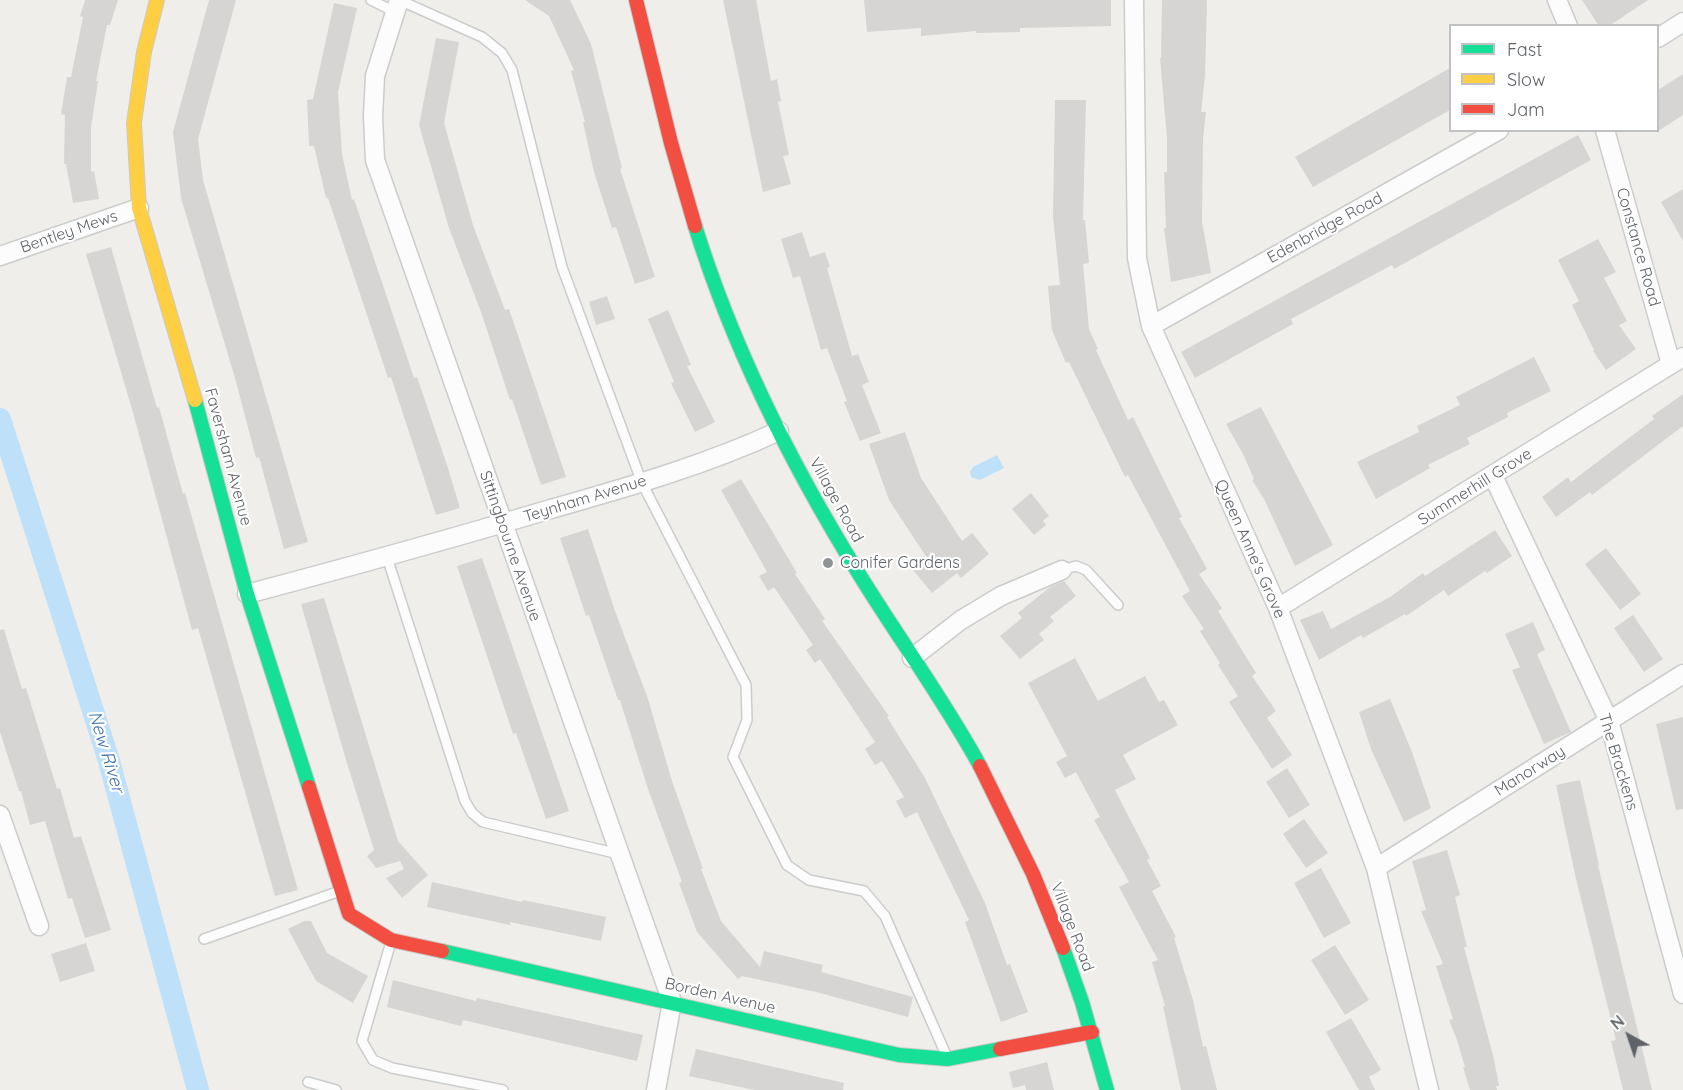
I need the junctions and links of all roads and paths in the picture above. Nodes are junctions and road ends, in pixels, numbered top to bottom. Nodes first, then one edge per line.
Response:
1 (157, 0) edge
2 (371, 0) edge
3 (636, 0) edge
4 (1134, 0) edge
5 (1557, 0) edge
6 (397, 6) edge
7 (1683, 22) edge
8 (1567, 24) edge
9 (1659, 37) edge
10 (1494, 132) edge
11 (1606, 132) edge
12 (139, 208) junction
13 (1, 252) edge
14 (1151, 326) junction
15 (1677, 361) edge
16 (779, 431) junction
17 (1493, 476) junction
18 (642, 483) junction
19 (502, 524) junction
20 (387, 557) junction
21 (1062, 570) joint
22 (247, 594) junction
23 (1118, 605) dead end
24 (1278, 608) junction
25 (912, 658) junction
26 (1683, 674) edge
27 (1609, 721) junction
28 (0, 814) edge
29 (619, 854) junction
30 (1376, 868) junction
31 (341, 890) junction
32 (349, 914) joint
33 (39, 926) dead end
34 (204, 939) dead end
35 (391, 940) junction
36 (1683, 994) edge
37 (672, 1002) junction
38 (1092, 1032) junction
39 (948, 1059) junction
40 (308, 1082) dead end
41 (336, 1090) edge
42 (503, 1090) edge
43 (656, 1090) edge
44 (1107, 1090) edge
45 (1429, 1090) edge

1 - 12 street, Faversham Avenue
2 - 6 lane
3 - 16 street, Village Road
4 - 14 street, Queen Anne's Grove
5 - 8 street
6 - 18 lane
6 - 19 street, Sittingbourne Avenue
7 - 9 street
10 - 14 street, Edenbridge Road
11 - 15 street, Constance Road
12 - 13 street, Bentley Mews
12 - 22 street, Faversham Avenue
14 - 24 street, Queen Anne's Grove
15 - 17 street, Summerhill Grove
16 - 18 street, Teynham Avenue
16 - 25 street, Village Road
17 - 24 street, Summerhill Grove
17 - 27 street, The Brackens
18 - 19 street, Teynham Avenue
18 - 39 lane
19 - 20 street, Teynham Avenue
19 - 29 street, Sittingbourne Avenue
20 - 22 street, Teynham Avenue
20 - 29 lane
21 - 23 lane
21 - 25 street
22 - 31 street, Faversham Avenue
24 - 30 street, Queen Anne's Grove
25 - 38 street, Village Road
26 - 27 street, Manorway
27 - 30 street, Manorway
27 - 36 street, The Brackens
28 - 33 street
29 - 37 street, Sittingbourne Avenue
30 - 45 street, Queen Anne's Grove
31 - 32 street, Faversham Avenue
31 - 34 lane
32 - 35 street, Borden Avenue
35 - 37 street, Borden Avenue
35 - 42 lane
37 - 39 street, Borden Avenue
37 - 43 street
38 - 39 street, Borden Avenue
38 - 44 street, Village Road
40 - 41 lane

